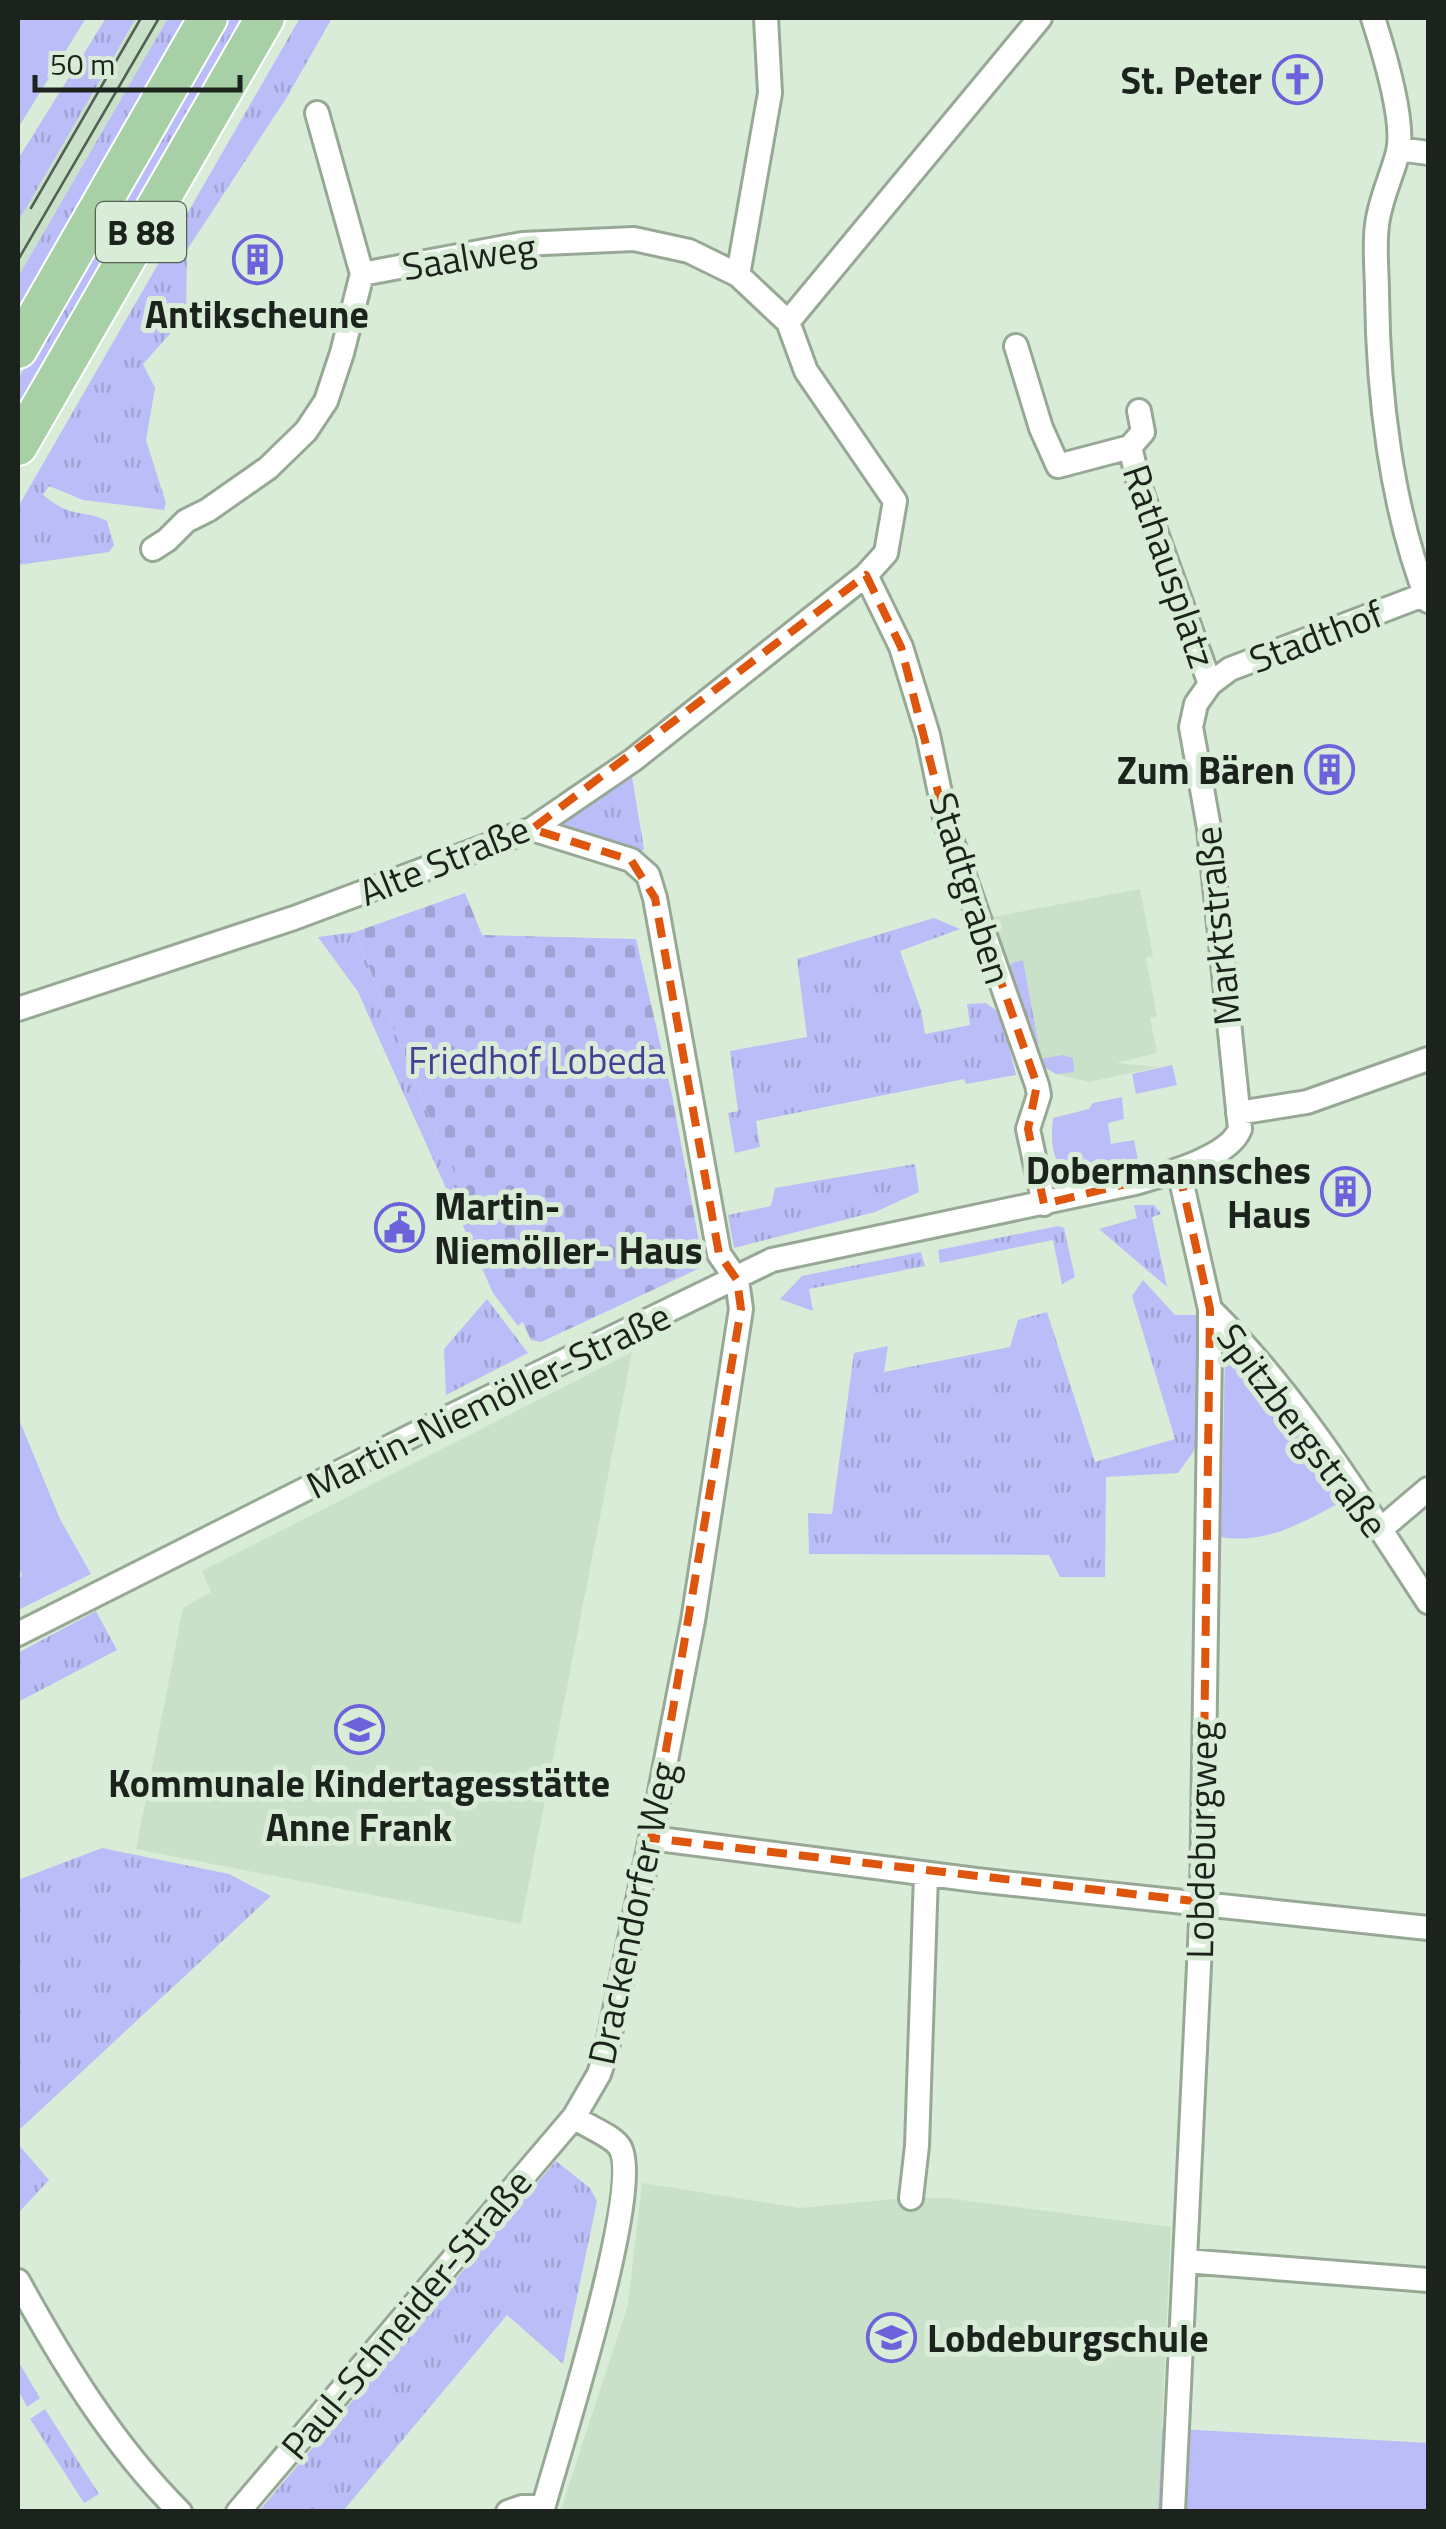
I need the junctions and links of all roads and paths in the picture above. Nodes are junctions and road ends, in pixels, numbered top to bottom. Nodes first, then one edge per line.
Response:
1 (208, 18) edge
2 (265, 18) edge
3 (766, 18) edge
4 (1040, 18) edge
5 (1373, 18) edge
6 (316, 112) dead end
7 (1399, 149) junction
8 (1428, 153) edge
9 (362, 274) junction
10 (738, 275) junction
11 (788, 322) junction
12 (1016, 346) dead end
13 (18, 348) edge
14 (1139, 411) dead end
15 (18, 446) edge
16 (1130, 447) junction
17 (153, 549) dead end
18 (866, 575) junction
19 (1427, 598) edge
20 (1210, 684) junction
21 (532, 829) junction
22 (18, 1009) edge
23 (1428, 1060) edge
24 (1238, 1113) junction
25 (1178, 1171) junction
26 (1044, 1204) junction
27 (736, 1280) junction
28 (1210, 1308) junction
29 (1428, 1489) edge
30 (1380, 1529) junction
31 (1428, 1602) edge
32 (18, 1634) edge
33 (652, 1838) junction
34 (926, 1874) junction
35 (1202, 1902) junction
36 (1428, 1928) edge
37 (574, 2117) junction
38 (911, 2198) dead end
39 (1185, 2261) junction
40 (1428, 2280) edge
41 (18, 2281) edge
42 (543, 2509) edge
43 (180, 2512) edge
44 (238, 2512) edge
45 (508, 2512) edge
46 (1174, 2512) edge

1 - 13 main road, B 88
2 - 15 main road, B 88
3 - 10 street
4 - 11 street
5 - 7 street
6 - 9 street, Saalweg
7 - 8 street
7 - 19 street
9 - 10 street, Saalweg
9 - 17 street
10 - 11 street, Saalweg
11 - 18 street, Saalweg
12 - 16 street, Rathausplatz
14 - 16 street, Rathausplatz
16 - 20 street, Rathausplatz
18 - 21 street, Alte Straße
18 - 26 street, Stadtgraben
19 - 20 street, Stadthof
20 - 24 street, Marktstraße
21 - 22 street, Alte Straße
21 - 27 street
23 - 24 street
24 - 25 street, Martin-Niemöller-Straße
25 - 26 street, Martin-Niemöller-Straße
25 - 28 street, Lobdeburgweg
26 - 27 street, Martin-Niemöller-Straße
27 - 32 street, Martin-Niemöller-Straße
27 - 33 street, Drackendorfer Weg
28 - 30 street, Spitzbergstraße
28 - 35 street, Lobdeburgweg
29 - 30 street
30 - 31 street, Spitzbergstraße
33 - 34 street
33 - 37 street, Drackendorfer Weg
34 - 35 street
34 - 38 street
35 - 36 street
35 - 39 street, Lobdeburgweg
37 - 42 street
37 - 44 street, Paul-Schneider-Straße
39 - 40 street
39 - 46 street, Lobdeburgweg
41 - 43 street
42 - 45 street

